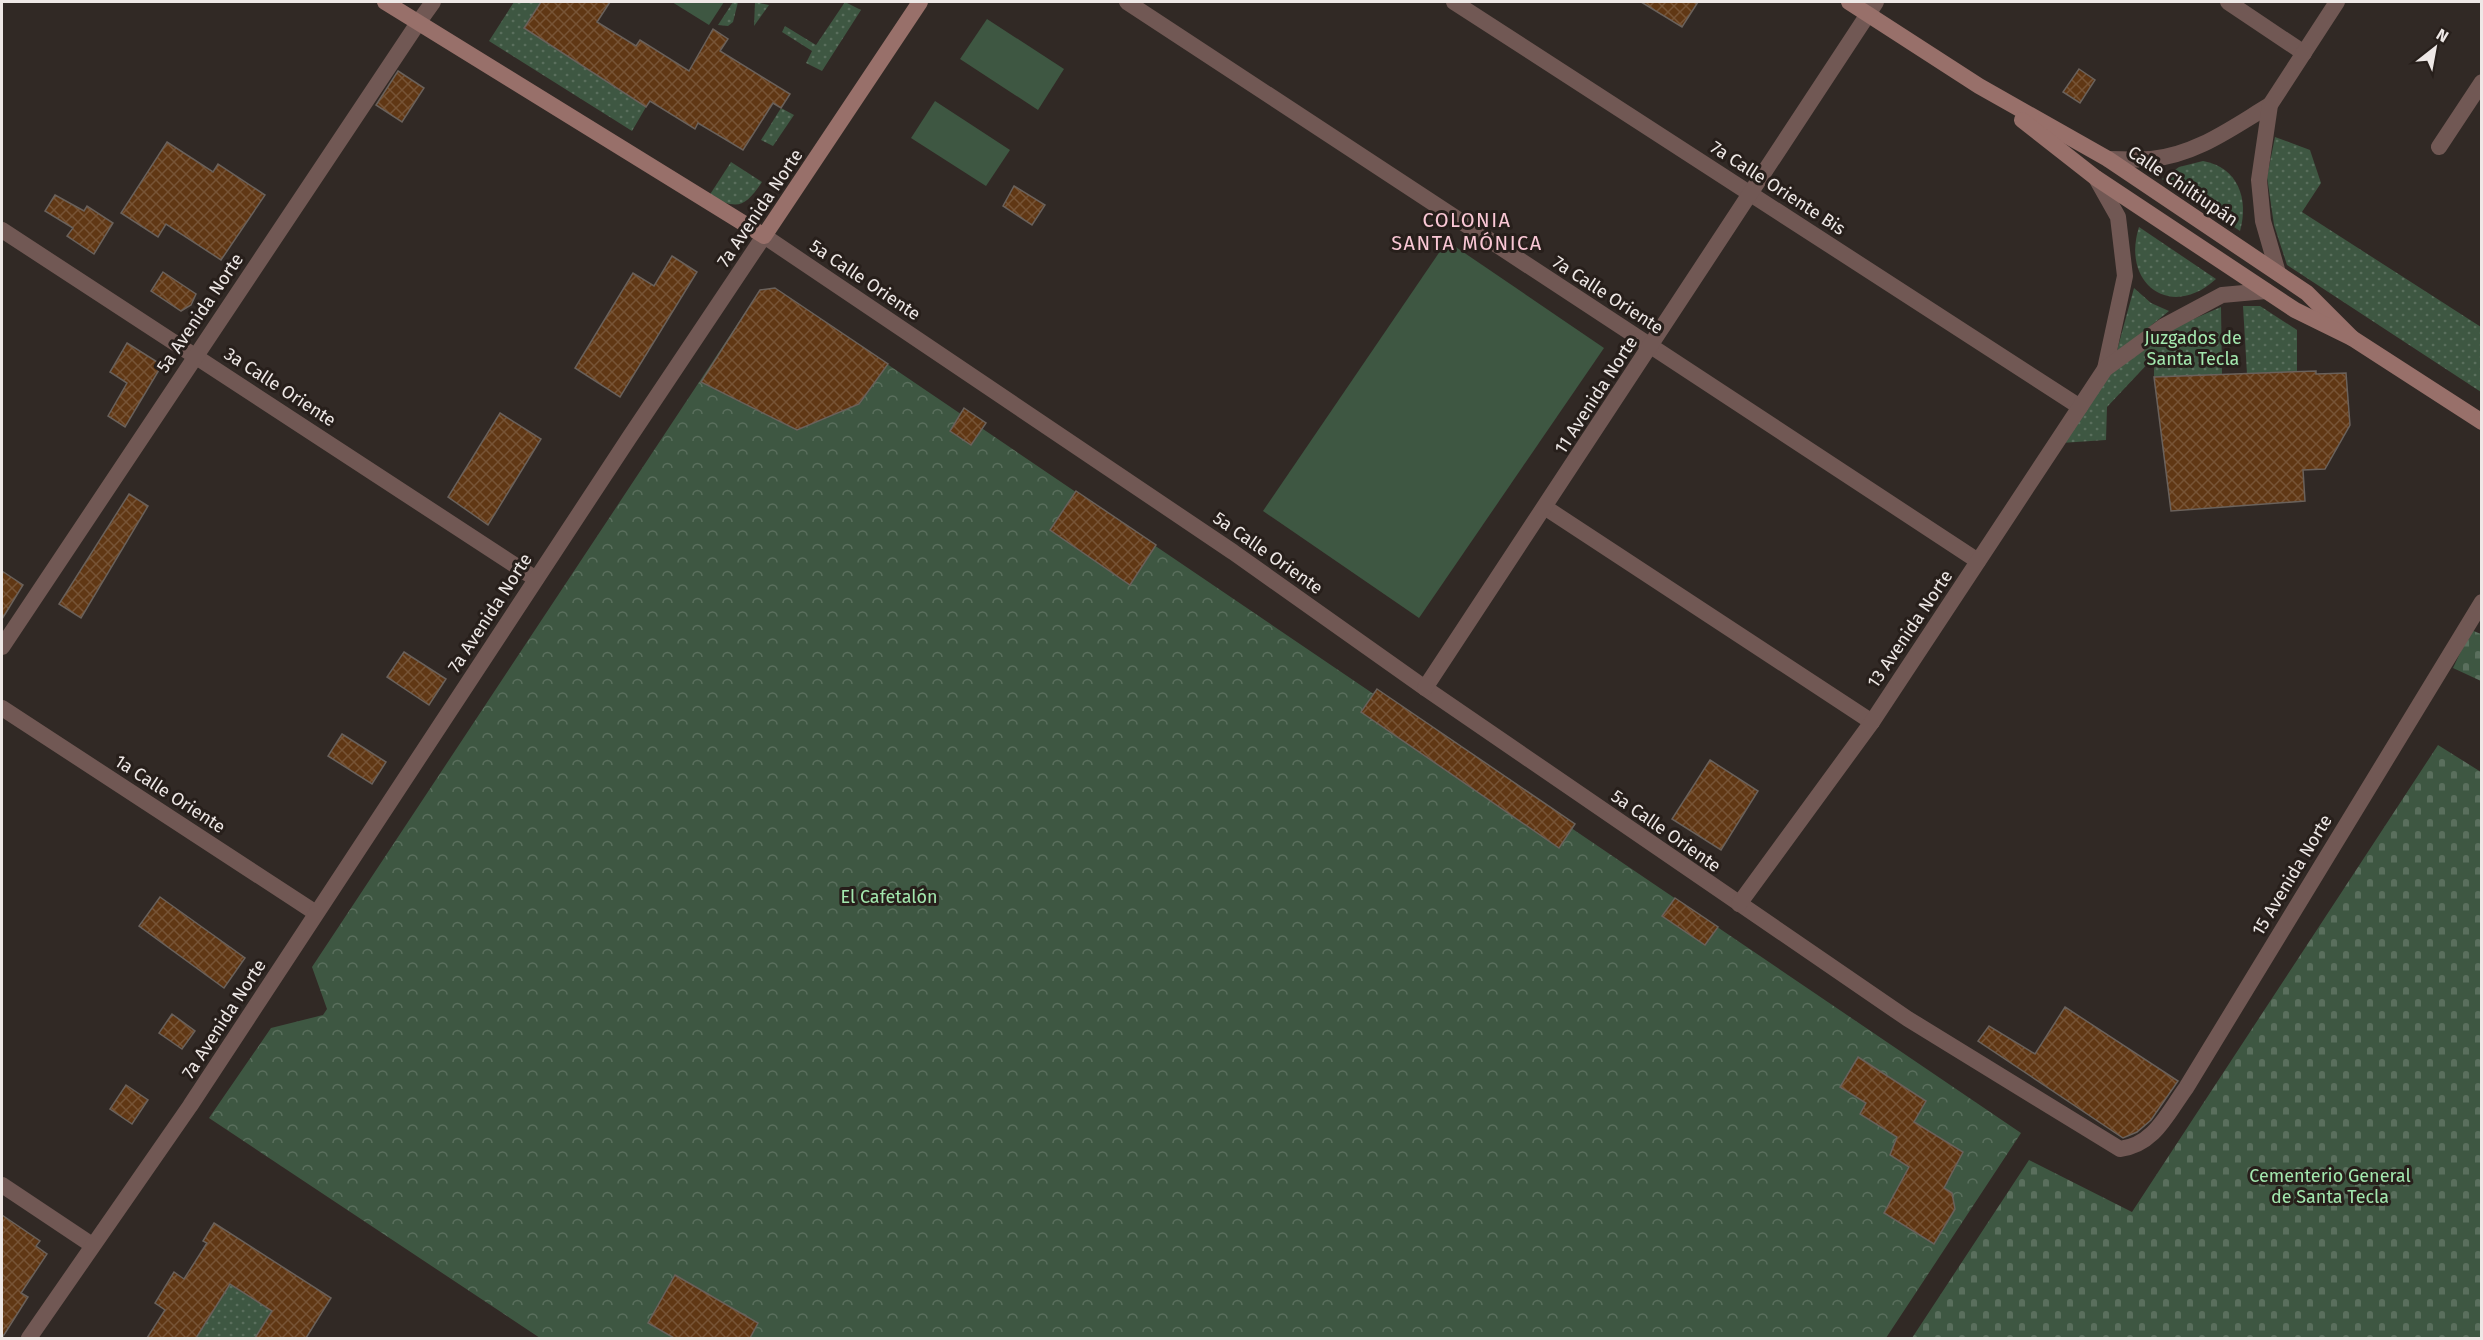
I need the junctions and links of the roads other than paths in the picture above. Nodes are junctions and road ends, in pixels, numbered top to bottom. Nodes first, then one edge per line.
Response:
1 (385, 2) edge
2 (433, 2) edge
3 (920, 2) edge
4 (1127, 2) edge
5 (1454, 2) edge
6 (1849, 2) edge
7 (2228, 2) edge
8 (2337, 2) edge
9 (1872, 8) edge
10 (418, 23) junction
11 (2304, 53) junction
12 (2481, 82) edge
13 (1979, 86) junction
14 (2270, 105) junction
15 (2439, 147) dead end
16 (2108, 159) junction
17 (2096, 178) junction
18 (1751, 194) junction
19 (2, 230) edge
20 (764, 236) junction
21 (2278, 273) junction
22 (2266, 291) junction
23 (2352, 338) junction
24 (1651, 346) junction
25 (196, 355) junction
26 (2105, 369) junction
27 (2080, 407) junction
28 (2481, 422) edge
29 (1546, 508) junction
30 (1978, 561) junction
31 (536, 579) junction
32 (2481, 602) edge
33 (2, 647) edge
34 (1425, 688) junction
35 (2, 708) edge
36 (1872, 722) junction
37 (1739, 904) junction
38 (316, 913) junction
39 (2120, 1149) joint
40 (2, 1185) edge
41 (92, 1245) junction
42 (29, 1338) edge

1 - 10 main road, 5a Calle Oriente
2 - 10 street, 5a Avenida Norte
3 - 20 main road, 7a Avenida Norte
4 - 24 street, 7a Calle Oriente
5 - 18 street, 7a Calle Oriente Bis
6 - 9 main road, Calle Chiltiupán
7 - 11 street
8 - 11 street
9 - 13 main road, Calle Chiltiupán
9 - 18 street, 11 Avenida Norte
10 - 20 main road, 5a Calle Oriente
10 - 25 street, 5a Avenida Norte
11 - 14 street
12 - 15 street
13 - 16 main road, Calle Chiltiupán
13 - 17 main road, Calle Chiltiupán
14 - 16 street
14 - 21 street
16 - 21 main road, Calle Chiltiupán
17 - 22 main road, Calle Chiltiupán
17 - 26 street, 13 Avenida Norte
18 - 24 street, 11 Avenida Norte
18 - 27 street, 7a Calle Oriente Bis
19 - 25 street, 3a Calle Oriente
20 - 31 street, 7a Avenida Norte
20 - 34 street, 5a Calle Oriente
21 - 23 main road, Calle Chiltiupán
22 - 23 main road, Calle Chiltiupán
22 - 26 street, 13 Avenida Norte
23 - 28 main road, Calle Chiltiupán
24 - 29 street, 11 Avenida Norte
24 - 30 street, 7a Calle Oriente
25 - 31 street, 3a Calle Oriente
25 - 33 street, 5a Avenida Norte
26 - 27 street, 13 Avenida Norte
27 - 30 street, 13 Avenida Norte
29 - 34 street, 11 Avenida Norte
29 - 36 street
30 - 36 street, 13 Avenida Norte
31 - 38 street, 7a Avenida Norte
32 - 39 street, 15 Avenida Norte
34 - 37 street, 5a Calle Oriente
35 - 38 street, 1a Calle Oriente
36 - 37 street, 13 Avenida Norte
37 - 39 street, 5a Calle Oriente
38 - 41 street, 7a Avenida Norte
40 - 41 street
41 - 42 street, 7a Avenida Norte

